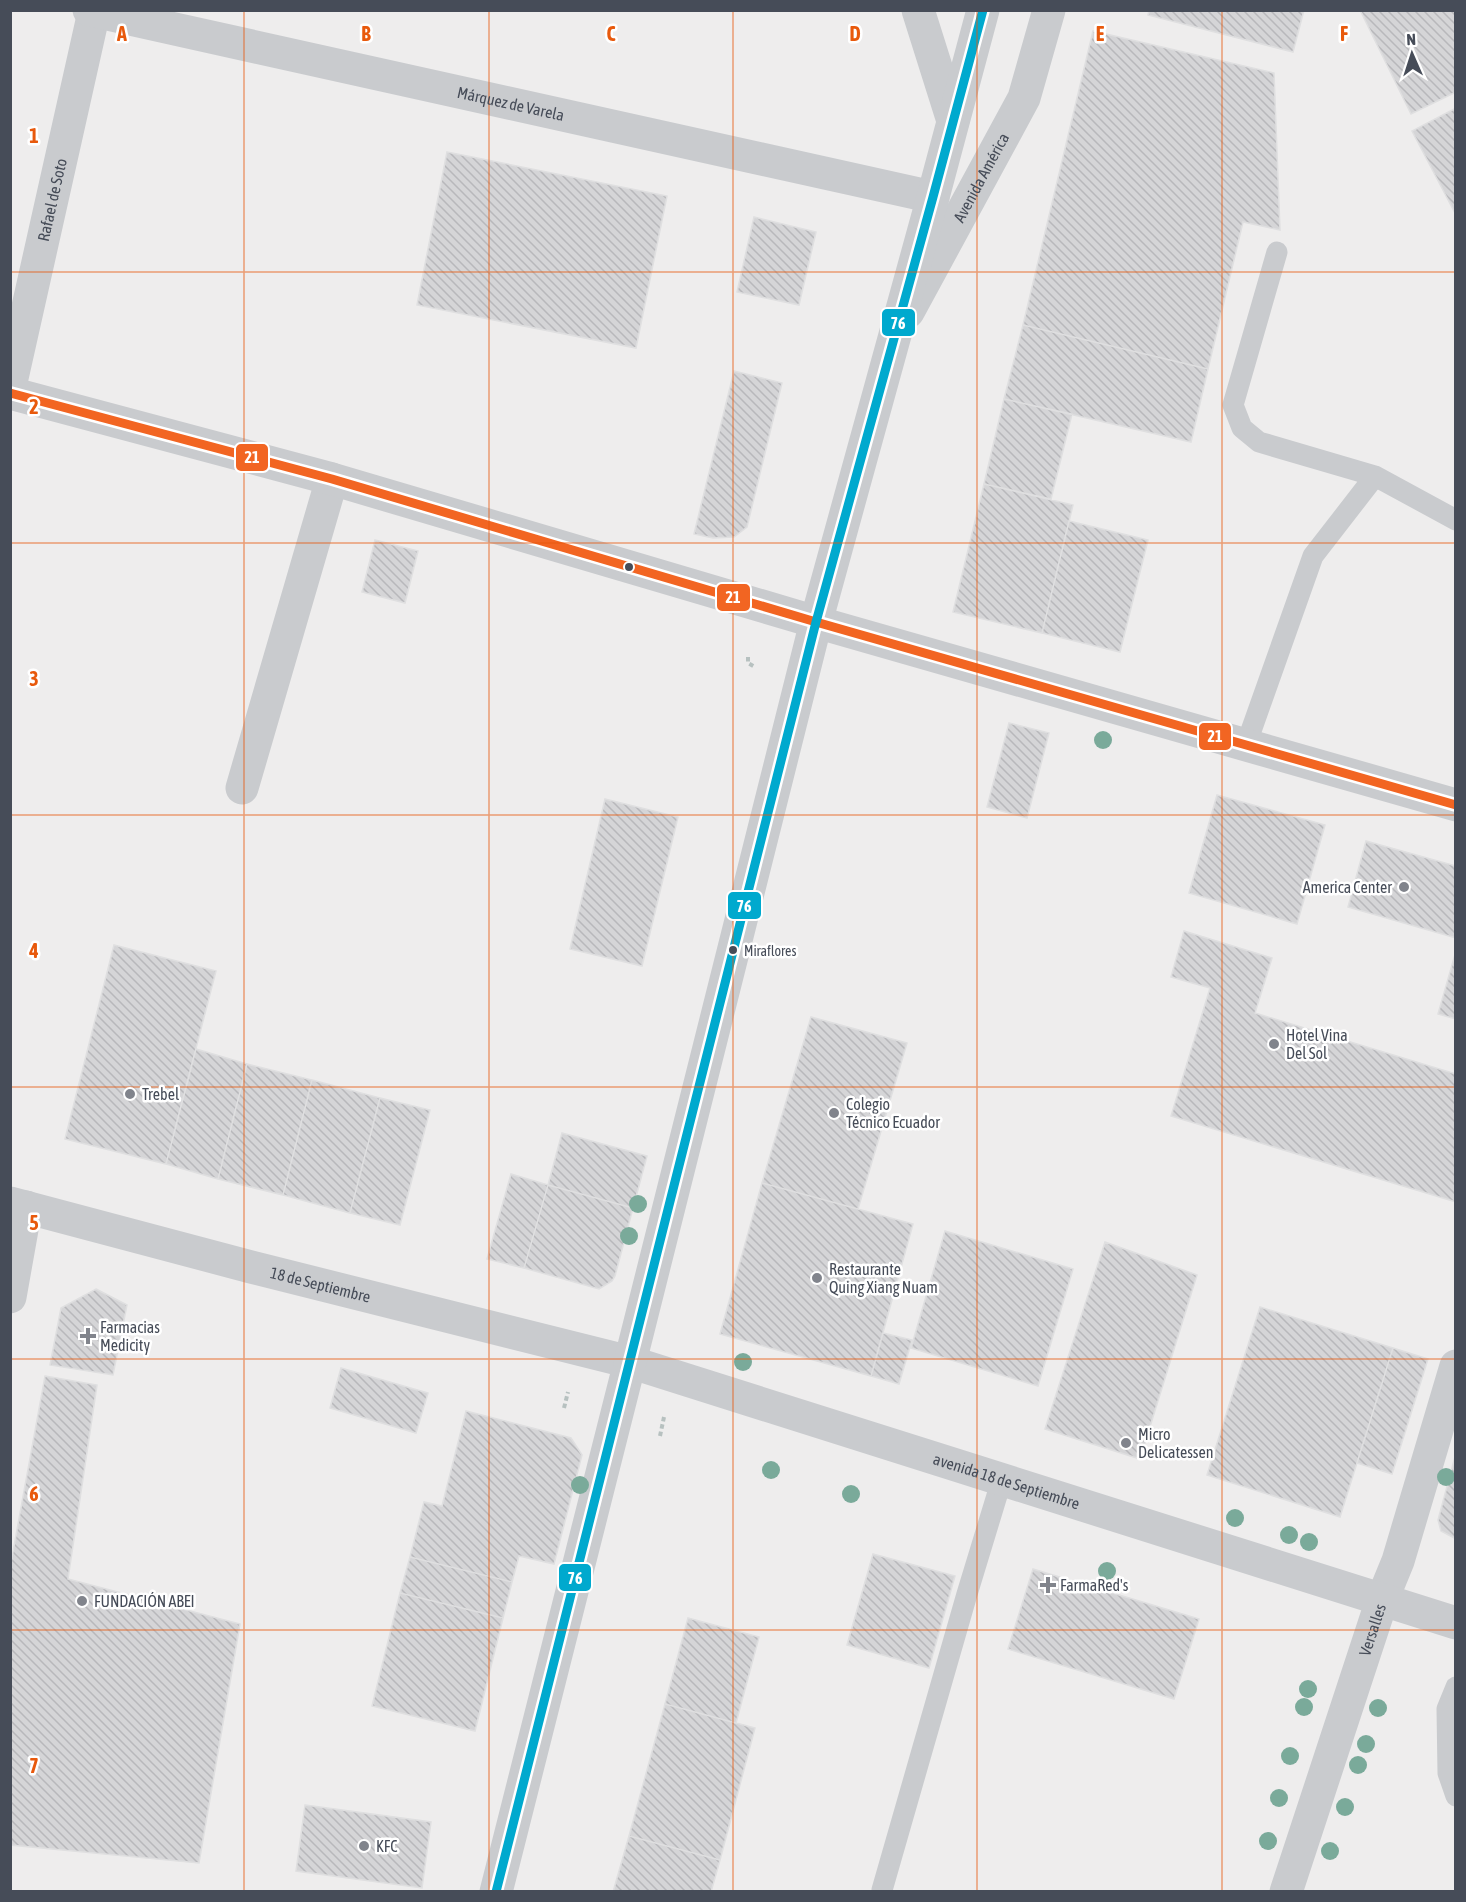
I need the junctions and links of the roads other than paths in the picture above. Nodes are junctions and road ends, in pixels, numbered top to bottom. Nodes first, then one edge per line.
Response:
1 (918, 10) edge
2 (983, 10) edge
3 (1049, 10) edge
4 (92, 11) edge
5 (953, 121) junction
6 (933, 197) junction
7 (1277, 252) dead end
8 (895, 337) junction
9 (10, 387) edge
10 (10, 393) edge
11 (1375, 476) junction
12 (332, 479) junction
13 (1455, 520) edge
14 (816, 622) junction
15 (1246, 745) junction
16 (242, 788) dead end
17 (1455, 805) edge
18 (18, 1205) edge
19 (10, 1297) edge
20 (630, 1362) junction
21 (1455, 1366) edge
22 (1002, 1479) junction
23 (1382, 1599) junction
24 (1455, 1623) edge
25 (1455, 1687) edge
26 (1452, 1774) edge
27 (1455, 1796) edge
28 (882, 1890) dead end
29 (496, 1892) edge
30 (1286, 1892) edge

1 - 5 street
2 - 5 street, Avenida América
3 - 8 street, Avenida América
4 - 6 street, Márquez de Varela
4 - 9 street, Rafael de Soto
5 - 6 street, Avenida América
6 - 8 street, Avenida América
7 - 11 lane
8 - 14 street, Avenida América
10 - 12 street
11 - 13 lane
11 - 15 lane
12 - 14 street
12 - 16 street
14 - 15 street
14 - 20 street, Avenida América
15 - 17 street
18 - 19 street
18 - 20 street, 18 de Septiembre
20 - 22 street, avenida 18 de Septiembre
20 - 29 street, Avenida América
21 - 23 street, Versalles
22 - 23 street, avenida 18 de Septiembre
22 - 28 lane
23 - 24 street
23 - 30 street, Versalles
25 - 26 lane
26 - 27 lane

